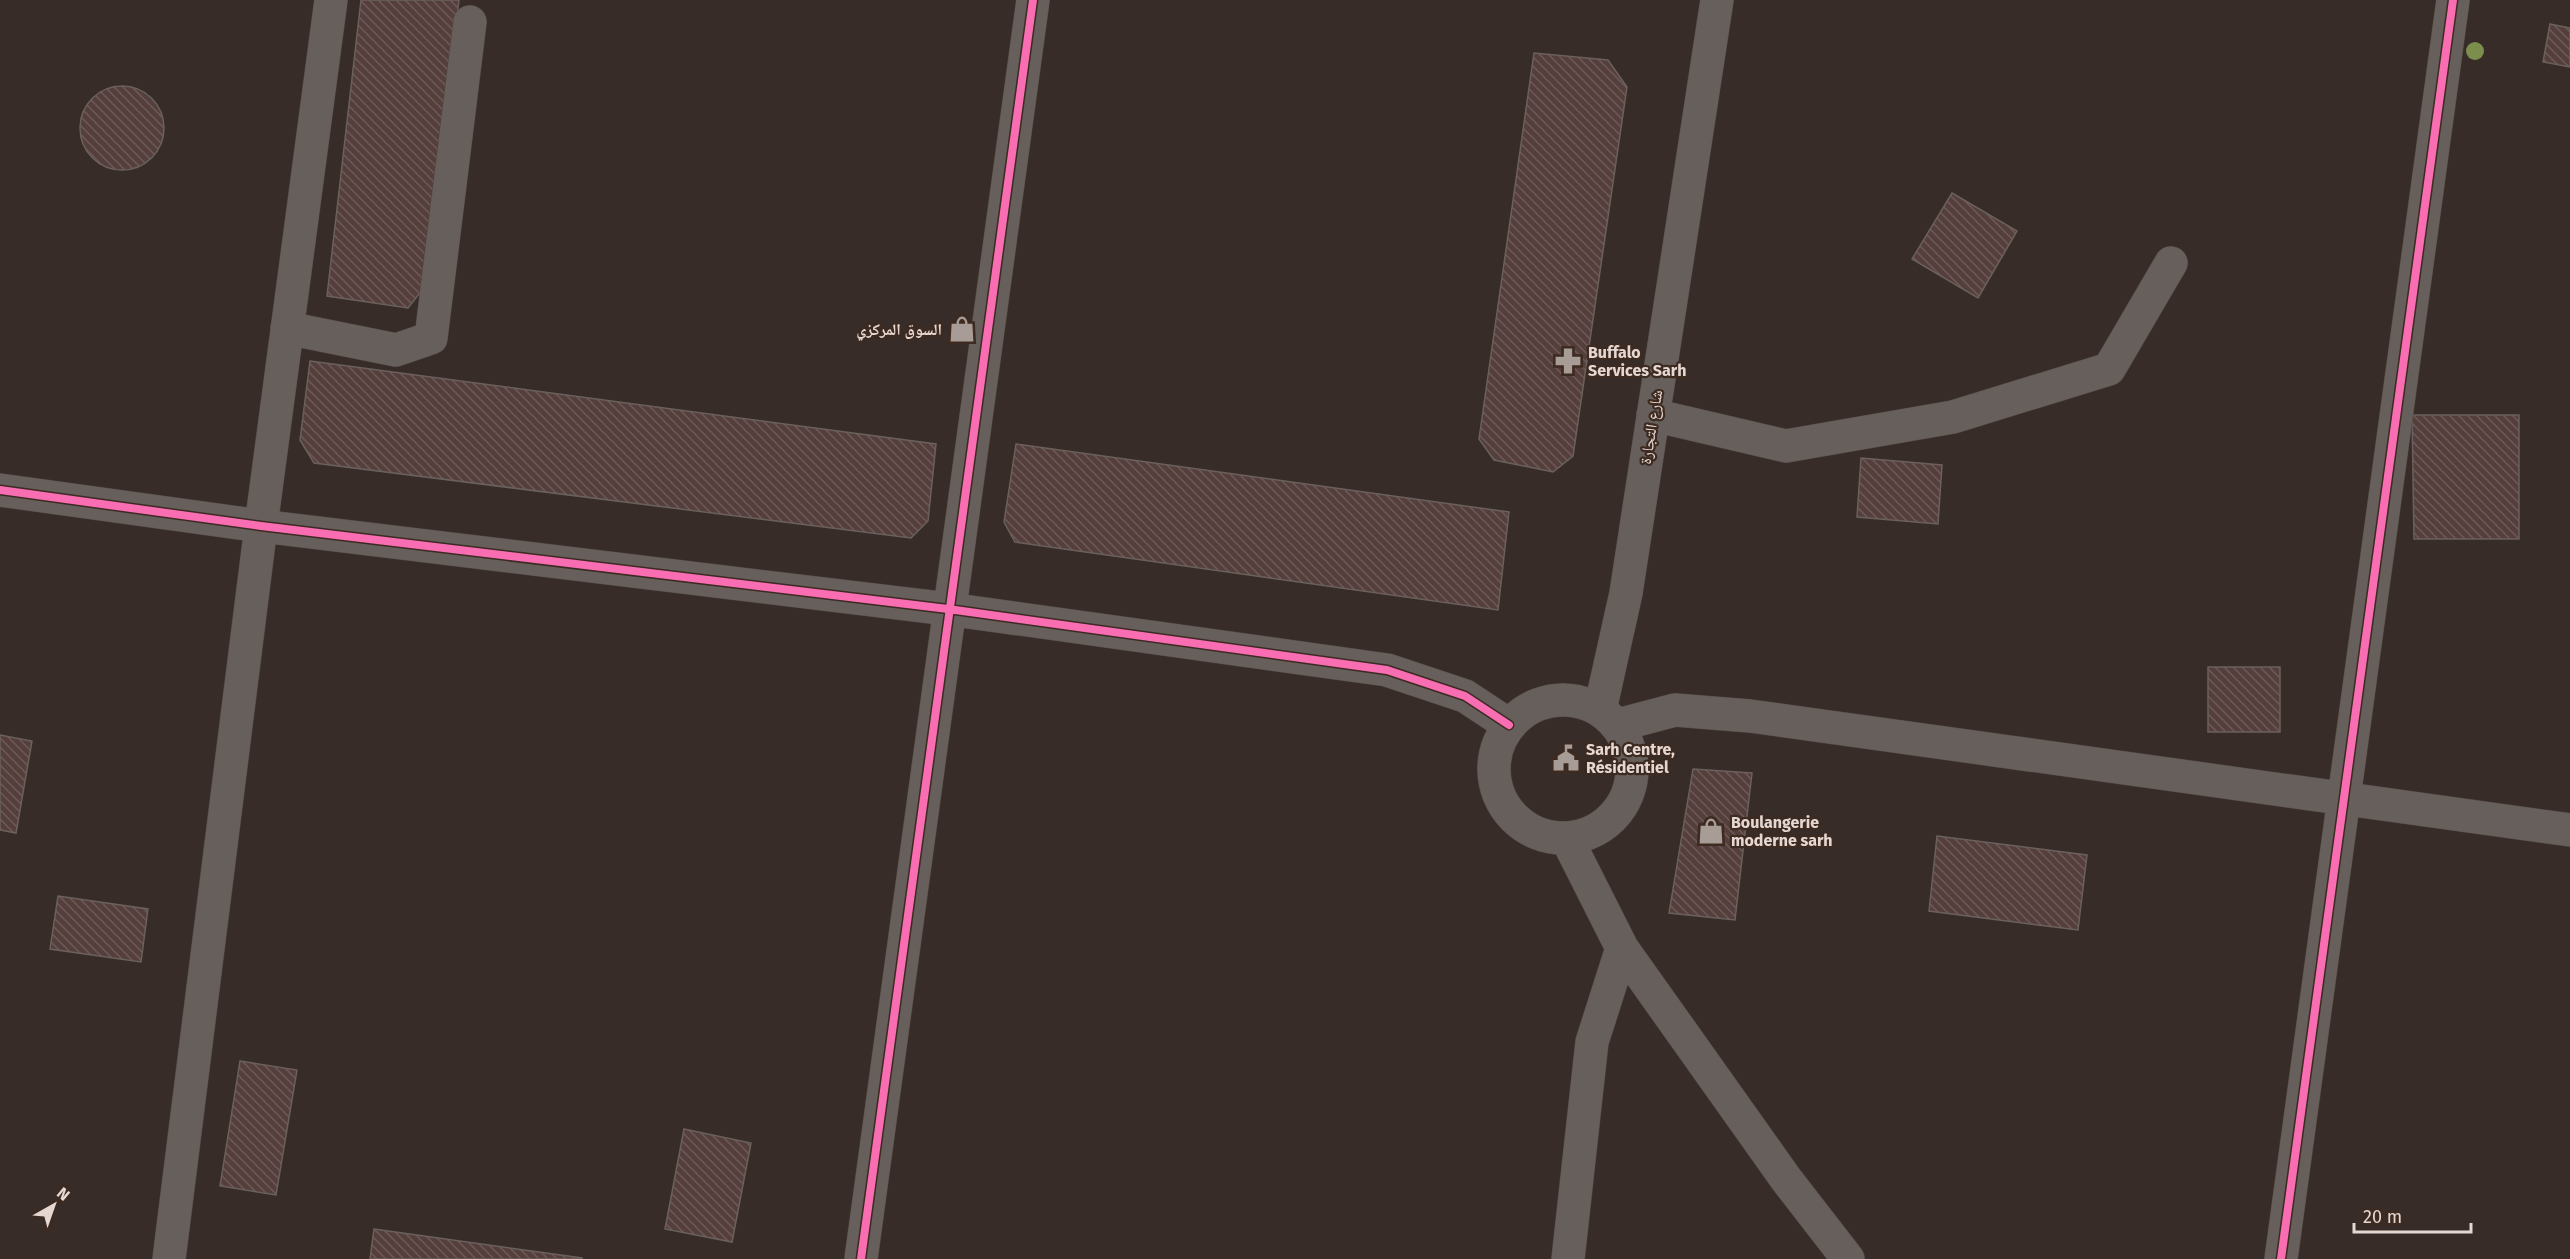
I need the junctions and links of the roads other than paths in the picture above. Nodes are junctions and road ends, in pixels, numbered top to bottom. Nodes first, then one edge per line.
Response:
1 (331, 0) edge
2 (1033, 0) edge
3 (1717, 0) edge
4 (2453, 0) edge
5 (470, 22) dead end
6 (2171, 263) dead end
7 (287, 328) junction
8 (1653, 415) junction
9 (0, 490) edge
10 (261, 526) junction
11 (948, 609) junction
12 (1609, 717) junction
13 (1509, 725) junction
14 (2342, 798) junction
15 (2570, 830) edge
16 (1567, 839) junction
17 (1622, 948) junction
18 (169, 1259) edge
19 (861, 1259) edge
20 (1568, 1259) edge
21 (1848, 1259) edge
22 (2281, 1259) edge

1 - 7 street
2 - 11 street
3 - 8 street, شارع التجارة
4 - 14 street
5 - 7 street
6 - 8 street
7 - 10 street
8 - 12 street, شارع التجارة
9 - 10 street
10 - 11 street
10 - 18 street
11 - 13 street
11 - 19 street
12 - 13 street
12 - 14 street
12 - 16 street
13 - 16 street
14 - 15 street
14 - 22 street
16 - 17 street
17 - 20 street
17 - 21 street

